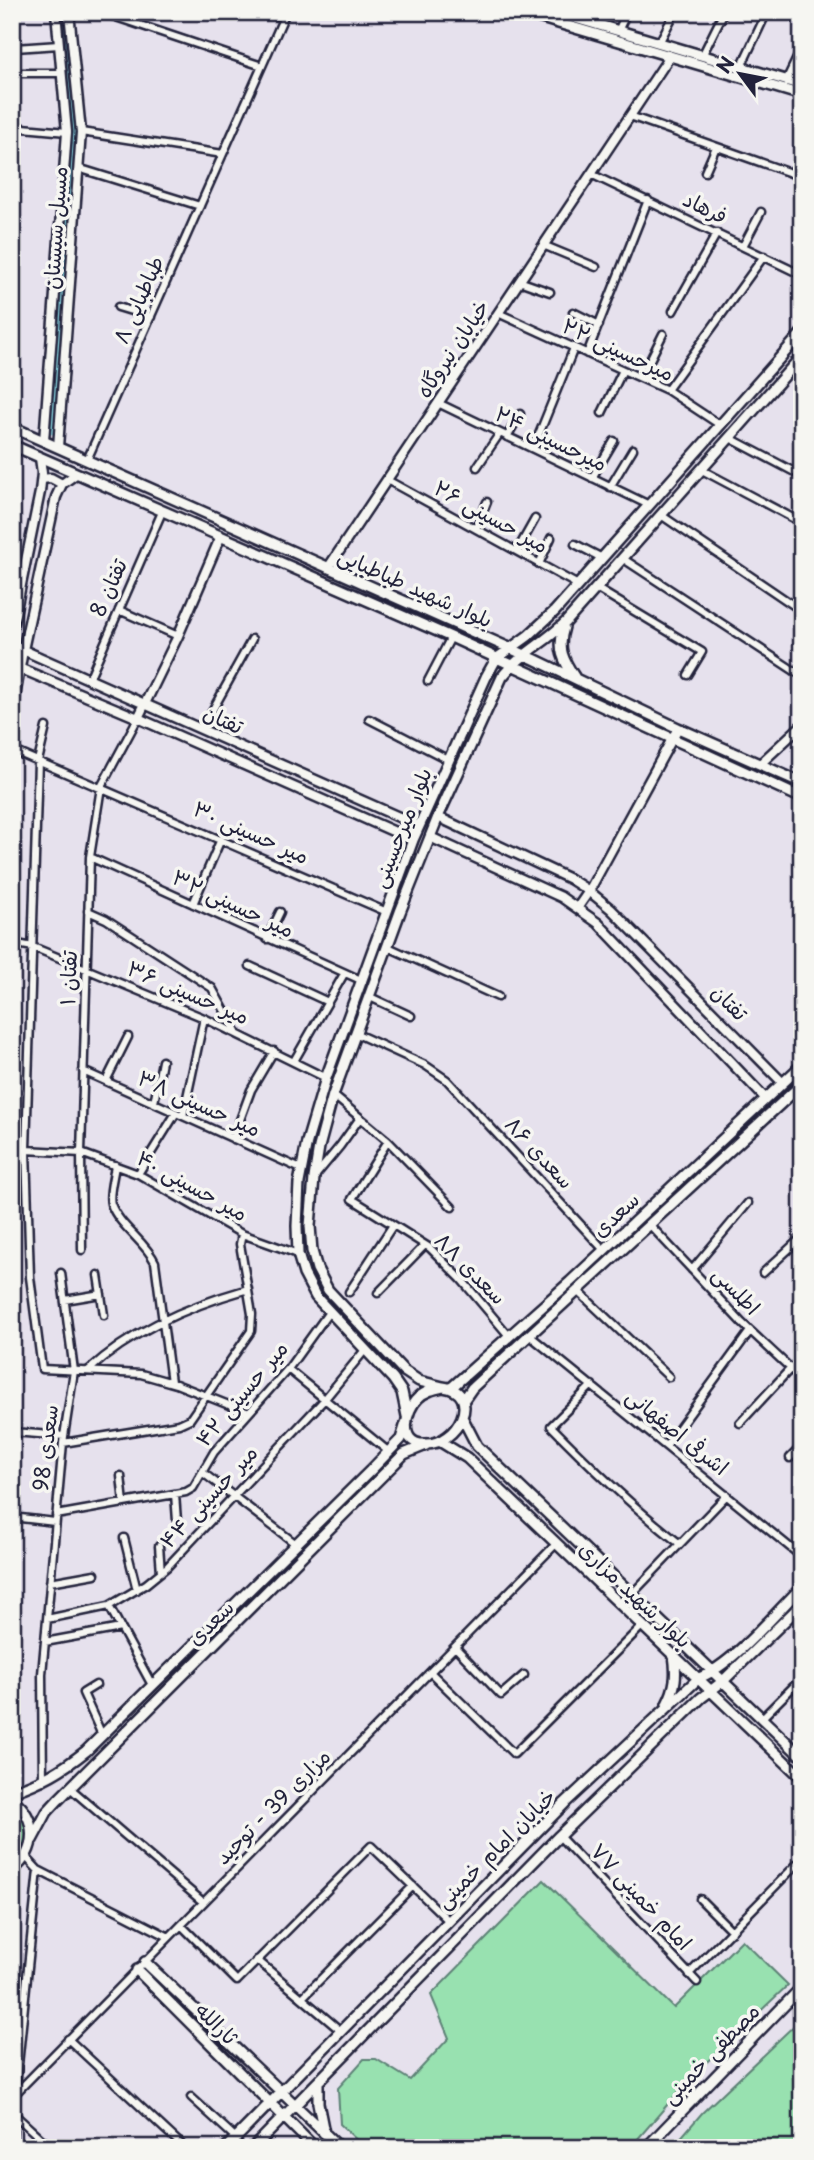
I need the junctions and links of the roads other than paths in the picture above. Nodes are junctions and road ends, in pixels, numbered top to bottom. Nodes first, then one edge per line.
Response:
1 (56, 12) edge
2 (69, 12) edge
3 (101, 12) edge
4 (265, 12) edge
5 (522, 12) edge
6 (555, 12) edge
7 (628, 12) edge
8 (675, 12) edge
9 (723, 12) edge
10 (767, 12) edge
11 (285, 15) edge
12 (618, 31) junction
13 (659, 43) junction
14 (59, 45) junction
15 (15, 48) dead end
16 (802, 50) edge
17 (670, 56) junction
18 (702, 56) junction
19 (262, 66) junction
20 (741, 67) junction
21 (12, 73) edge
22 (62, 73) junction
23 (787, 81) junction
24 (802, 85) edge
25 (802, 95) edge
26 (630, 116) junction
27 (12, 127) edge
28 (67, 132) junction
29 (81, 132) junction
30 (716, 147) junction
31 (223, 154) junction
32 (78, 168) junction
33 (705, 172) dead end
34 (591, 174) junction
35 (802, 177) edge
36 (649, 200) junction
37 (200, 206) junction
38 (761, 212) dead end
39 (717, 233) junction
40 (543, 245) junction
41 (743, 246) junction
42 (764, 256) junction
43 (596, 267) dead end
44 (802, 275) edge
45 (519, 281) junction
46 (550, 292) dead end
47 (118, 307) dead end
48 (673, 311) dead end
49 (573, 312) dead end
50 (498, 313) junction
51 (151, 317) junction
52 (598, 325) junction
53 (802, 333) edge
54 (663, 334) dead end
55 (574, 348) junction
56 (587, 354) junction
57 (783, 354) junction
58 (802, 356) edge
59 (794, 365) junction
60 (623, 370) junction
61 (641, 378) junction
62 (667, 390) junction
63 (438, 403) junction
64 (602, 413) dead end
65 (520, 414) dead end
66 (720, 425) junction
67 (12, 427) edge
68 (500, 433) junction
69 (508, 437) junction
70 (730, 438) junction
71 (44, 441) junction
72 (614, 441) dead end
73 (12, 445) edge
74 (58, 447) junction
75 (533, 449) junction
76 (634, 449) dead end
77 (40, 458) junction
78 (87, 460) junction
79 (477, 467) dead end
80 (702, 470) junction
81 (76, 474) junction
82 (802, 476) edge
83 (592, 478) junction
84 (41, 479) junction
85 (387, 480) junction
86 (62, 484) junction
87 (610, 487) junction
88 (487, 502) dead end
89 (649, 505) junction
90 (162, 512) junction
91 (661, 515) junction
92 (535, 520) dead end
93 (802, 523) edge
94 (476, 529) junction
95 (220, 538) junction
96 (551, 538) dead end
97 (575, 544) dead end
98 (517, 551) junction
99 (601, 558) junction
100 (622, 558) junction
101 (539, 564) junction
102 (328, 568) junction
103 (578, 585) junction
104 (596, 588) junction
105 (119, 610) junction
106 (802, 611) edge
107 (566, 622) junction
108 (538, 628) junction
109 (12, 629) edge
110 (178, 636) junction
111 (451, 637) junction
112 (551, 638) junction
113 (252, 639) dead end
114 (12, 645) edge
115 (508, 648) junction
116 (23, 650) junction
117 (525, 656) junction
118 (496, 659) junction
119 (16, 666) edge
120 (511, 666) junction
121 (688, 675) dead end
122 (802, 676) edge
123 (89, 679) junction
124 (576, 680) junction
125 (428, 681) dead end
126 (145, 705) junction
127 (12, 715) edge
128 (138, 718) junction
129 (369, 719) dead end
130 (802, 725) edge
131 (46, 727) dead end
132 (678, 728) junction
133 (202, 729) junction
134 (672, 739) junction
135 (458, 740) junction
136 (471, 745) junction
137 (12, 750) edge
138 (449, 760) junction
139 (38, 761) junction
140 (760, 764) junction
141 (802, 783) edge
142 (100, 787) junction
143 (802, 798) edge
144 (438, 817) junction
145 (419, 827) junction
146 (430, 837) junction
147 (221, 839) junction
148 (413, 840) junction
149 (90, 857) junction
150 (589, 891) junction
151 (193, 905) junction
152 (578, 908) junction
153 (88, 911) junction
154 (280, 912) dead end
155 (387, 912) junction
156 (267, 939) junction
157 (12, 943) edge
158 (33, 947) junction
159 (388, 947) junction
160 (250, 966) dead end
161 (86, 969) junction
162 (344, 974) junction
163 (363, 981) junction
164 (370, 997) junction
165 (498, 997) dead end
166 (328, 1002) junction
167 (411, 1016) dead end
168 (204, 1018) junction
169 (237, 1033) junction
170 (357, 1034) junction
171 (128, 1037) dead end
172 (274, 1051) junction
173 (294, 1061) junction
174 (162, 1062) dead end
175 (802, 1065) edge
176 (83, 1071) junction
177 (326, 1078) junction
178 (106, 1081) junction
179 (782, 1082) junction
180 (802, 1084) edge
181 (333, 1096) junction
182 (765, 1098) junction
183 (154, 1103) junction
184 (179, 1114) junction
185 (360, 1118) junction
186 (233, 1139) junction
187 (388, 1141) junction
188 (26, 1150) junction
189 (80, 1153) junction
190 (115, 1165) junction
191 (301, 1169) junction
192 (138, 1174) junction
193 (314, 1178) junction
194 (748, 1203) dead end
195 (452, 1207) dead end
196 (649, 1224) junction
197 (393, 1225) junction
198 (242, 1234) junction
199 (802, 1237) edge
200 (425, 1245) junction
201 (82, 1250) dead end
202 (604, 1250) junction
203 (298, 1254) junction
204 (692, 1270) junction
205 (61, 1273) dead end
206 (763, 1273) dead end
207 (97, 1275) dead end
208 (248, 1289) junction
209 (578, 1291) junction
210 (349, 1292) dead end
211 (378, 1293) dead end
212 (101, 1294) junction
213 (65, 1300) junction
214 (329, 1312) junction
215 (104, 1315) dead end
216 (163, 1322) junction
217 (750, 1331) junction
218 (529, 1335) junction
219 (510, 1337) junction
220 (365, 1350) junction
221 (791, 1368) junction
222 (288, 1369) junction
223 (89, 1370) junction
224 (74, 1371) junction
225 (670, 1377) dead end
226 (802, 1379) edge
227 (171, 1382) junction
228 (592, 1385) junction
229 (447, 1388) junction
230 (207, 1397) junction
231 (324, 1400) junction
232 (463, 1401) junction
233 (249, 1413) junction
234 (462, 1417) junction
235 (407, 1420) junction
236 (740, 1423) dead end
237 (13, 1432) edge
238 (63, 1439) junction
239 (441, 1442) junction
240 (426, 1445) junction
241 (666, 1446) junction
242 (802, 1446) edge
243 (388, 1452) junction
244 (790, 1458) dead end
245 (202, 1472) junction
246 (121, 1476) dead end
247 (175, 1494) junction
248 (727, 1495) junction
249 (234, 1496) junction
250 (124, 1503) junction
251 (12, 1517) edge
252 (55, 1519) junction
253 (177, 1521) dead end
254 (124, 1538) dead end
255 (296, 1544) junction
256 (680, 1544) junction
257 (555, 1545) junction
258 (159, 1546) dead end
259 (802, 1557) edge
260 (161, 1572) junction
261 (94, 1574) dead end
262 (50, 1582) junction
263 (802, 1587) edge
264 (137, 1590) junction
265 (631, 1595) junction
266 (802, 1604) edge
267 (109, 1606) junction
268 (47, 1619) junction
269 (642, 1626) junction
270 (121, 1628) junction
271 (45, 1643) junction
272 (455, 1647) junction
273 (674, 1655) junction
274 (430, 1672) junction
275 (713, 1672) junction
276 (524, 1675) dead end
277 (699, 1678) junction
278 (802, 1678) edge
279 (722, 1682) junction
280 (96, 1685) dead end
281 (152, 1685) junction
282 (711, 1690) junction
283 (663, 1712) junction
284 (761, 1719) junction
285 (102, 1735) junction
286 (802, 1757) edge
287 (802, 1778) edge
288 (43, 1781) junction
289 (70, 1788) junction
290 (12, 1792) edge
291 (12, 1799) edge
292 (559, 1836) junction
293 (32, 1840) junction
294 (26, 1857) junction
295 (802, 1859) edge
296 (12, 1870) edge
297 (38, 1870) junction
298 (413, 1886) junction
299 (700, 1899) dead end
300 (203, 1902) junction
301 (449, 1921) junction
302 (181, 1926) junction
303 (732, 1931) junction
304 (169, 1937) junction
305 (257, 1960) junction
306 (145, 1962) junction
307 (137, 1970) junction
308 (689, 1974) junction
309 (697, 1982) dead end
310 (802, 1987) edge
311 (302, 1998) junction
312 (341, 2031) junction
313 (68, 2039) junction
314 (318, 2082) junction
315 (281, 2092) junction
316 (15, 2094) junction
317 (191, 2097) dead end
318 (270, 2104) junction
319 (294, 2106) junction
320 (14, 2114) edge
321 (283, 2118) junction
322 (325, 2134) junction
323 (236, 2138) junction
324 (12, 2148) edge
325 (51, 2148) edge
326 (185, 2148) edge
327 (226, 2148) edge
328 (253, 2148) edge
329 (315, 2148) edge
330 (340, 2148) edge
331 (646, 2148) edge

1 - 14 street, مسیل سیستان
2 - 29 street, مسیل سیستان
3 - 19 street
4 - 11 street
5 - 17 main road
6 - 12 main road
7 - 12 street
8 - 13 street
9 - 18 street
10 - 20 street
11 - 19 street, طباطبایی ۸
12 - 13 main road
13 - 18 main road
14 - 15 street
14 - 22 street, مسیل سیستان
16 - 23 street
17 - 25 main road
17 - 26 street, خیابان نیروگاه
18 - 20 main road
19 - 31 street, طباطبایی ۸
20 - 23 main road
21 - 22 street
22 - 28 street, مسیل سیستان
23 - 24 main road
26 - 30 street
26 - 34 street, خیابان نیروگاه
27 - 28 street
28 - 71 street, مسیل سیستان
29 - 31 street
29 - 32 street, مسیل سیستان
30 - 33 street
30 - 35 street
31 - 37 street, طباطبایی ۸
32 - 37 street
32 - 74 street, مسیل سیستان
34 - 36 street, فرهاد
34 - 40 street, خیابان نیروگاه
36 - 39 street, فرهاد
36 - 52 street
37 - 51 street, طباطبایی ۸
38 - 41 street
39 - 41 street, فرهاد
39 - 48 street
40 - 43 street
40 - 45 street, خیابان نیروگاه
41 - 42 street, فرهاد
42 - 44 street, فرهاد
42 - 62 street
45 - 46 street
45 - 50 street, خیابان نیروگاه
47 - 51 street
49 - 52 street
50 - 55 street, میرحسینی ۲۲
50 - 63 street, خیابان نیروگاه
51 - 78 street, طباطبایی ۸
52 - 56 street
53 - 57 main road, بلوار میرحسینی
54 - 61 street
55 - 56 street, میرحسینی ۲۲
55 - 75 street
56 - 60 street, میرحسینی ۲۲
57 - 59 main road
57 - 66 main road, بلوار میرحسینی
58 - 59 main road, بلوار میرحسینی
59 - 70 main road, بلوار میرحسینی
60 - 61 street, میرحسینی ۲۲
60 - 64 street
61 - 62 street, میرحسینی ۲۲
62 - 66 street, میرحسینی ۲۲
63 - 68 street, میرحسینی ۲۴
63 - 85 street, خیابان نیروگاه
65 - 69 street
66 - 89 main road, بلوار میرحسینی
67 - 71 main road, بلوار شهید طباطبایی
68 - 69 street, میرحسینی ۲۴
68 - 79 street
69 - 75 street, میرحسینی ۲۴
70 - 80 main road, بلوار میرحسینی
70 - 82 street
71 - 74 main road, بلوار شهید طباطبایی
72 - 83 street
73 - 77 main road, بلوار شهید طباطبایی
74 - 78 main road, بلوار شهید طباطبایی
75 - 83 street, میرحسینی ۲۴
76 - 87 street
77 - 81 main road, بلوار شهید طباطبایی
77 - 84 street
78 - 102 main road, بلوار شهید طباطبایی
80 - 91 main road, بلوار میرحسینی
80 - 93 street
81 - 86 street
81 - 90 main road, بلوار شهید طباطبایی
83 - 87 street, میرحسینی ۲۴
84 - 86 street
84 - 109 street
85 - 94 street, میر حسینی ۲۶
85 - 102 street, خیابان نیروگاه
86 - 116 street
87 - 89 street, میرحسینی ۲۴
88 - 94 street
89 - 99 main road, بلوار میرحسینی
90 - 95 main road, بلوار شهید طباطبایی
90 - 105 street, تفتان 8
91 - 100 main road, بلوار میرحسینی
91 - 106 street
92 - 98 street
94 - 98 street, میر حسینی ۲۶
95 - 110 street
95 - 111 main road, بلوار شهید طباطبایی
96 - 101 street
97 - 99 street
98 - 101 street, میر حسینی ۲۶
99 - 103 main road, بلوار میرحسینی
100 - 104 main road, بلوار میرحسینی
100 - 122 street
101 - 103 street, میر حسینی ۲۶
102 - 115 main road, بلوار شهید طباطبایی
103 - 108 main road, بلوار میرحسینی
104 - 107 main road, بلوار میرحسینی
104 - 121 street
105 - 110 street
105 - 123 street, تفتان 8
107 - 112 main road, بلوار میرحسینی
107 - 124 main road
108 - 112 main road
108 - 115 main road, بلوار میرحسینی
110 - 126 street
111 - 118 main road, بلوار شهید طباطبایی
111 - 125 street
112 - 117 main road, بلوار میرحسینی
113 - 133 street
114 - 116 street, تفتان
115 - 117 main road, بلوار شهید طباطبایی
115 - 118 main road, بلوار میرحسینی
116 - 119 street
116 - 123 street, تفتان
117 - 120 main road, بلوار میرحسینی
117 - 124 main road, بلوار شهید طباطبایی
118 - 120 main road, بلوار شهید طباطبایی
118 - 135 main road, بلوار میرحسینی
119 - 127 street
119 - 128 street, تفتان
120 - 134 main road, بلوار شهید طباطبایی
120 - 136 main road, بلوار میرحسینی
123 - 126 street, تفتان
124 - 132 main road, بلوار شهید طباطبایی
126 - 128 street
126 - 133 street, تفتان
128 - 142 street, تفتان ۱
128 - 148 street, تفتان
129 - 138 street
130 - 140 street
131 - 139 street
132 - 134 street
132 - 140 main road, بلوار شهید طباطبایی
133 - 145 street, تفتان
134 - 143 main road, بلوار شهید طباطبایی
134 - 150 street
135 - 136 main road
135 - 138 main road, بلوار میرحسینی
136 - 144 main road, بلوار میرحسینی
137 - 139 street, میر حسینی ۳۰
138 - 145 main road, بلوار میرحسینی
139 - 142 street, میر حسینی ۳۰
139 - 158 street
140 - 141 main road, بلوار شهید طباطبایی
142 - 147 street, میر حسینی ۳۰
142 - 149 street, تفتان ۱
144 - 146 main road, بلوار میرحسینی
144 - 150 street, تفتان
145 - 148 main road, بلوار میرحسینی
146 - 152 street, تفتان
146 - 159 main road, بلوار میرحسینی
147 - 151 street
147 - 155 street, میر حسینی ۳۰
148 - 155 main road, بلوار میرحسینی
149 - 151 street, میر حسینی ۳۲
149 - 153 street, تفتان ۱
150 - 152 street
150 - 179 street, تفتان
151 - 156 street, میر حسینی ۳۲
152 - 182 street, تفتان
153 - 161 street, تفتان ۱
153 - 169 street
154 - 156 street
155 - 163 main road, بلوار میرحسینی
156 - 162 street, میر حسینی ۳۲
157 - 158 street, میر حسینی ۳۶
158 - 161 street, میر حسینی ۳۶
158 - 188 street
159 - 164 main road, بلوار میرحسینی
159 - 165 street
160 - 166 street
161 - 168 street, میر حسینی ۳۶
161 - 176 street, تفتان ۱
162 - 163 street, میر حسینی ۳۲
162 - 166 street
163 - 177 main road, بلوار میرحسینی
164 - 167 street
164 - 170 main road, بلوار میرحسینی
166 - 173 street
168 - 169 street, میر حسینی ۳۶
168 - 184 street
169 - 172 street, میر حسینی ۳۶
170 - 181 main road, بلوار میرحسینی
170 - 202 street, سعدی ۸۶
171 - 178 street
172 - 173 street, میر حسینی ۳۶
172 - 186 street
173 - 177 street, میر حسینی ۳۶
174 - 183 street
175 - 179 main road, سعدی
176 - 178 street, میر حسینی ۳۸
176 - 189 street, تفتان ۱
177 - 191 main road, بلوار میرحسینی
178 - 183 street, میر حسینی ۳۸
179 - 182 main road, سعدی
180 - 196 main road, سعدی
181 - 185 street
181 - 193 main road, بلوار میرحسینی
182 - 202 main road, سعدی
183 - 184 street, میر حسینی ۳۸
184 - 186 street, میر حسینی ۳۸
184 - 192 street
185 - 187 street
185 - 193 street
186 - 191 street, میر حسینی ۳۸
187 - 195 street
187 - 197 street, سعدی ۸۸
188 - 189 street, میر حسینی ۴۰
188 - 224 street
189 - 190 street, میر حسینی ۴۰
189 - 201 street, تفتان ۱
190 - 192 street, میر حسینی ۴۰
190 - 216 street
191 - 203 main road, بلوار میرحسینی
192 - 198 street, میر حسینی ۴۰
193 - 229 main road, بلوار میرحسینی
194 - 204 street
196 - 204 street, اطلسی
196 - 209 main road, سعدی
197 - 200 street, سعدی ۸۸
197 - 210 street
198 - 203 street, میر حسینی ۴۰
198 - 208 street
199 - 206 street
200 - 211 street
200 - 219 street, سعدی ۸۸
202 - 219 main road, سعدی
203 - 214 main road, بلوار میرحسینی
204 - 217 street, اطلسی
205 - 213 street, سعدی 98
207 - 212 street
208 - 216 street
208 - 230 street
209 - 218 main road, سعدی
209 - 225 street
212 - 213 street
212 - 215 street
213 - 224 street, سعدی 98
214 - 220 main road, بلوار میرحسینی
214 - 222 street, میر حسینی ۴۲
216 - 223 street
216 - 227 street
217 - 221 street, اطلسی
217 - 241 street
218 - 228 street, اشرفی اصفهانی
218 - 232 main road, سعدی
219 - 229 main road, سعدی
220 - 231 street, میر حسینی ۴۴
220 - 235 main road, بلوار میرحسینی
221 - 226 street, اطلسی
221 - 236 street
222 - 231 street
222 - 233 street, میر حسینی ۴۲
223 - 224 street
223 - 227 street
224 - 238 street, سعدی 98
227 - 230 street
228 - 241 street, اشرفی اصفهانی
228 - 256 street
229 - 232 main road
229 - 235 main road
230 - 233 street
230 - 238 street
231 - 243 street
231 - 249 street, میر حسینی ۴۴
232 - 234 main road
233 - 245 street, میر حسینی ۴۲
234 - 239 main road
234 - 265 main road, بلوار شهید مزاری
235 - 240 main road
235 - 243 main road, سعدی
237 - 238 street
238 - 252 street, سعدی 98
239 - 240 main road
239 - 257 main road, بلوار شهید مزاری
240 - 289 main road, سعدی
241 - 248 street, اشرفی اصفهانی
242 - 244 street
243 - 255 main road, سعدی
245 - 247 street, میر حسینی ۴۲
245 - 249 street
246 - 250 street
247 - 250 street, میر حسینی ۴۲
247 - 253 street
248 - 256 street
248 - 259 street, اشرفی اصفهانی
249 - 255 street
249 - 260 street, میر حسینی ۴۴
250 - 252 street, میر حسینی ۴۲
251 - 252 street, میر حسینی ۴۲
252 - 262 street, سعدی 98
254 - 264 street
255 - 281 main road, سعدی
256 - 265 street
257 - 269 main road, بلوار شهید مزاری
257 - 272 street, مزاری 39 - توحید
258 - 260 street
260 - 264 street, میر حسینی ۴۴
261 - 262 street
262 - 268 street, سعدی 98
263 - 275 main road, خیابان امام خمینی
264 - 267 street, میر حسینی ۴۴
265 - 275 main road, بلوار شهید مزاری
266 - 279 main road, خیابان امام خمینی
267 - 268 street, میر حسینی ۴۴
267 - 270 street
268 - 271 street, سعدی 98
269 - 273 main road, بلوار شهید مزاری
269 - 274 street
270 - 271 street
270 - 281 street
271 - 288 street, سعدی 98
272 - 274 street, مزاری 39 - توحید
272 - 276 street
273 - 277 main road, بلوار شهید مزاری
273 - 283 main road
274 - 300 street, مزاری 39 - توحید
275 - 277 main road, خیابان امام خمینی
275 - 279 main road, بلوار شهید مزاری
277 - 282 main road, بلوار شهید مزاری
277 - 283 main road, خیابان امام خمینی
278 - 284 street
279 - 282 main road, خیابان امام خمینی
279 - 284 main road, بلوار شهید مزاری
280 - 285 street
281 - 285 main road, سعدی
282 - 287 main road, بلوار شهید مزاری
282 - 292 main road, خیابان امام خمینی
283 - 301 main road, خیابان امام خمینی
284 - 286 main road, بلوار شهید مزاری
285 - 288 main road, سعدی
288 - 290 main road, سعدی
289 - 293 main road, سعدی
289 - 300 street
291 - 293 main road
292 - 308 street, امام خمینی ۷۷
292 - 314 main road, خیابان امام خمینی
293 - 294 main road, سعدی
294 - 296 main road
294 - 297 street
295 - 303 street
297 - 304 street
297 - 316 street
298 - 301 street
298 - 305 street
298 - 311 street
299 - 303 street
300 - 302 street, مزاری 39 - توحید
301 - 312 main road, خیابان امام خمینی
302 - 304 street, مزاری 39 - توحید
302 - 305 street
303 - 308 street
304 - 306 street, مزاری 39 - توحید
305 - 311 street
306 - 307 street, مزاری 39 - توحید
306 - 315 main road, ثارالله
307 - 313 street, مزاری 39 - توحید
307 - 318 main road, ثارالله
308 - 309 street, امام خمینی ۷۷
310 - 331 main road, مصطفی خمینی
311 - 312 street
312 - 315 main road, خیابان امام خمینی
313 - 316 street, مزاری 39 - توحید
313 - 326 street
314 - 319 main road, خیابان امام خمینی
314 - 322 main road
315 - 318 main road, خیابان امام خمینی
315 - 319 main road, ثارالله
316 - 320 street
317 - 323 street
318 - 321 main road, ثارالله
318 - 323 main road, خیابان امام خمینی
319 - 321 main road, خیابان امام خمینی
319 - 322 main road
320 - 324 street
320 - 325 street
321 - 328 main road, خیابان امام خمینی
321 - 329 main road
322 - 330 main road
323 - 327 main road, خیابان امام خمینی

